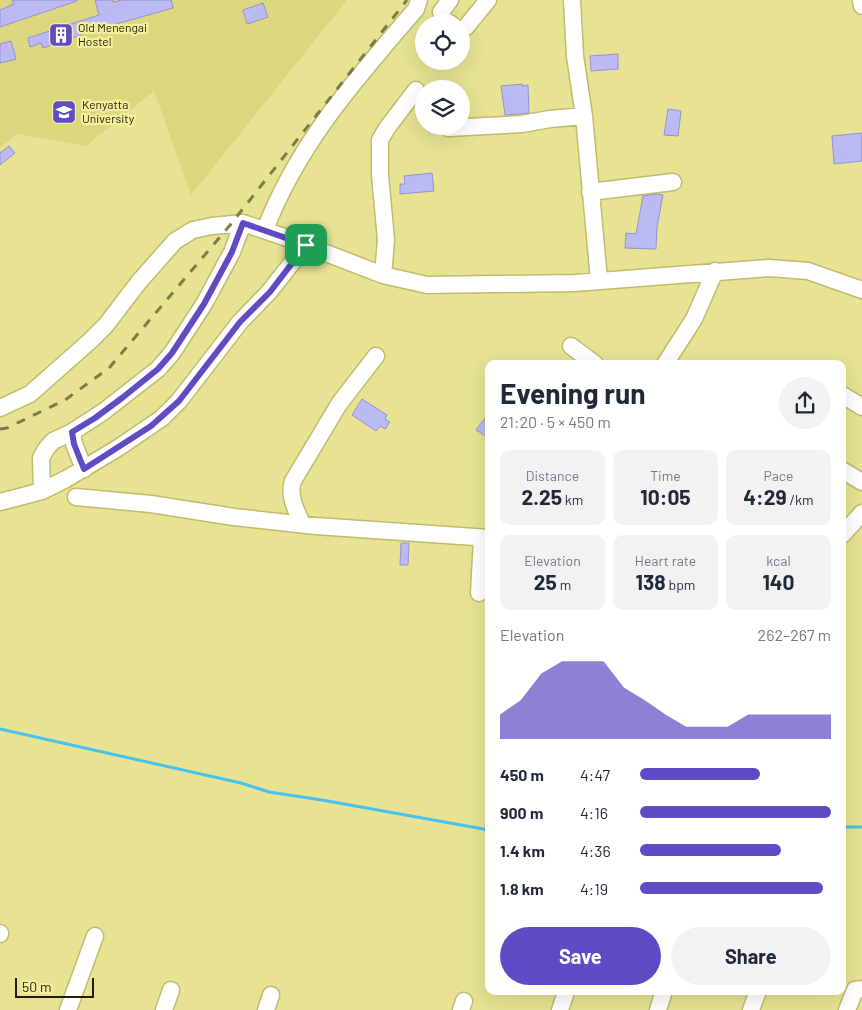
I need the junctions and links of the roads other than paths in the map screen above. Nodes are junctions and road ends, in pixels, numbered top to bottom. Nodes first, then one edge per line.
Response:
1 (420, 0) edge
2 (450, 0) edge
3 (488, 0) edge
4 (572, 0) edge
5 (861, 0) edge
6 (862, 6) edge
7 (442, 15) edge
8 (470, 22) edge
9 (415, 91) edge
10 (584, 116) junction
11 (470, 127) edge
12 (673, 182) dead end
13 (590, 192) junction
14 (243, 223) junction
15 (265, 230) junction
16 (306, 245) junction
17 (715, 272) junction
18 (383, 276) junction
19 (598, 280) junction
20 (862, 290) edge
21 (571, 346) dead end
22 (376, 356) dead end
23 (590, 360) edge
24 (668, 360) edge
25 (846, 397) edge
26 (862, 407) edge
27 (0, 408) edge
28 (72, 432) junction
29 (84, 469) junction
30 (846, 472) edge
31 (862, 482) edge
32 (42, 491) junction
33 (76, 497) dead end
34 (0, 502) edge
35 (862, 513) edge
36 (302, 524) junction
37 (846, 531) edge
38 (485, 538) edge
39 (479, 593) dead end
40 (95, 936) dead end
41 (862, 989) edge
42 (170, 990) dead end
43 (663, 995) edge
44 (757, 995) edge
45 (68, 1010) edge
46 (164, 1010) edge
47 (658, 1010) edge
48 (751, 1010) edge
49 (846, 1010) edge

1 - 15 street
2 - 7 street
3 - 8 street
4 - 10 street
5 - 6 street
9 - 18 street
10 - 11 street
10 - 13 street
12 - 13 street
13 - 19 street
14 - 15 street
14 - 27 street
14 - 28 street
15 - 16 street
16 - 18 street
16 - 29 street
17 - 19 street
17 - 20 street
17 - 24 street
18 - 19 street
21 - 23 street
22 - 36 street
25 - 26 street
28 - 29 street
28 - 32 street
29 - 32 street
30 - 31 street
32 - 34 street
33 - 36 street
35 - 37 street
36 - 38 street
38 - 39 street
40 - 45 street
41 - 49 street
42 - 46 street
43 - 47 street
44 - 48 street

